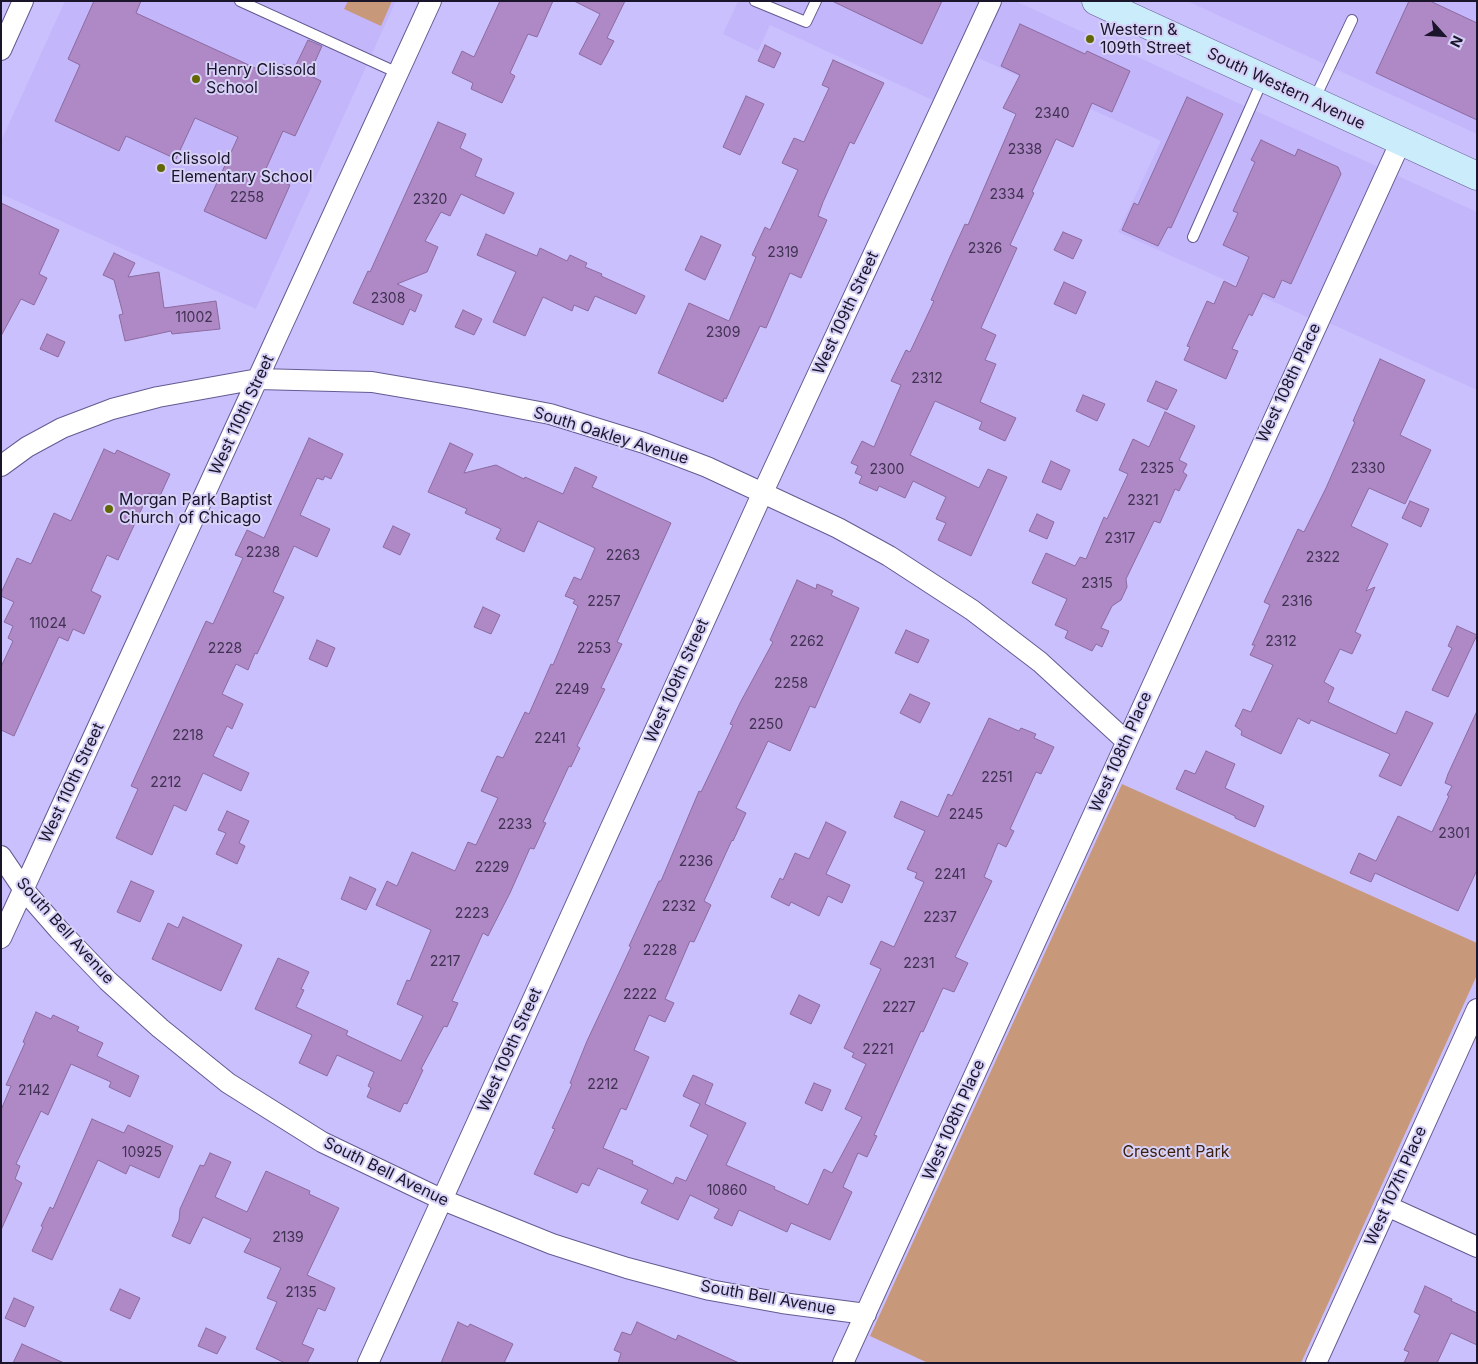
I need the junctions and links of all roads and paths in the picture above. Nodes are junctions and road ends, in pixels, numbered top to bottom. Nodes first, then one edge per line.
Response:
1 (23, 1) edge
2 (240, 1) edge
3 (431, 1) edge
4 (756, 1) edge
5 (816, 1) edge
6 (991, 1) edge
7 (1096, 1) edge
8 (1352, 20) dead end
9 (1, 50) edge
10 (398, 73) junction
11 (1264, 78) junction
12 (1314, 101) junction
13 (1400, 141) junction
14 (1477, 176) edge
15 (1193, 238) dead end
16 (258, 380) junction
17 (1, 466) edge
18 (763, 492) junction
19 (1126, 741) junction
20 (1, 856) edge
21 (24, 890) junction
22 (1, 938) edge
23 (1477, 1010) edge
24 (443, 1200) junction
25 (1387, 1206) junction
26 (1477, 1247) edge
27 (866, 1314) junction
28 (368, 1363) edge
29 (843, 1363) edge
30 (1316, 1363) edge

1 - 9 street
2 - 10 lane
3 - 10 street, West 110th Street
4 - 5 lane
6 - 18 street, West 109th Street
7 - 11 main road, South Western Avenue
8 - 12 lane
10 - 16 street, West 110th Street
11 - 12 main road, South Western Avenue
11 - 15 lane
12 - 13 main road, South Western Avenue
13 - 14 main road, South Western Avenue
13 - 19 street, West 108th Place
16 - 17 street, South Oakley Avenue
16 - 18 street, South Oakley Avenue
16 - 21 street, West 110th Street
18 - 19 street, South Oakley Avenue
18 - 24 street, West 109th Street
19 - 27 street, West 108th Place
20 - 21 street, South Bell Avenue
21 - 22 street, West 110th Street
21 - 24 street, South Bell Avenue
23 - 25 street, West 107th Place
24 - 27 street, South Bell Avenue
24 - 28 street, West 109th Street
25 - 26 street
25 - 30 street, West 107th Place
27 - 29 street, West 108th Place

